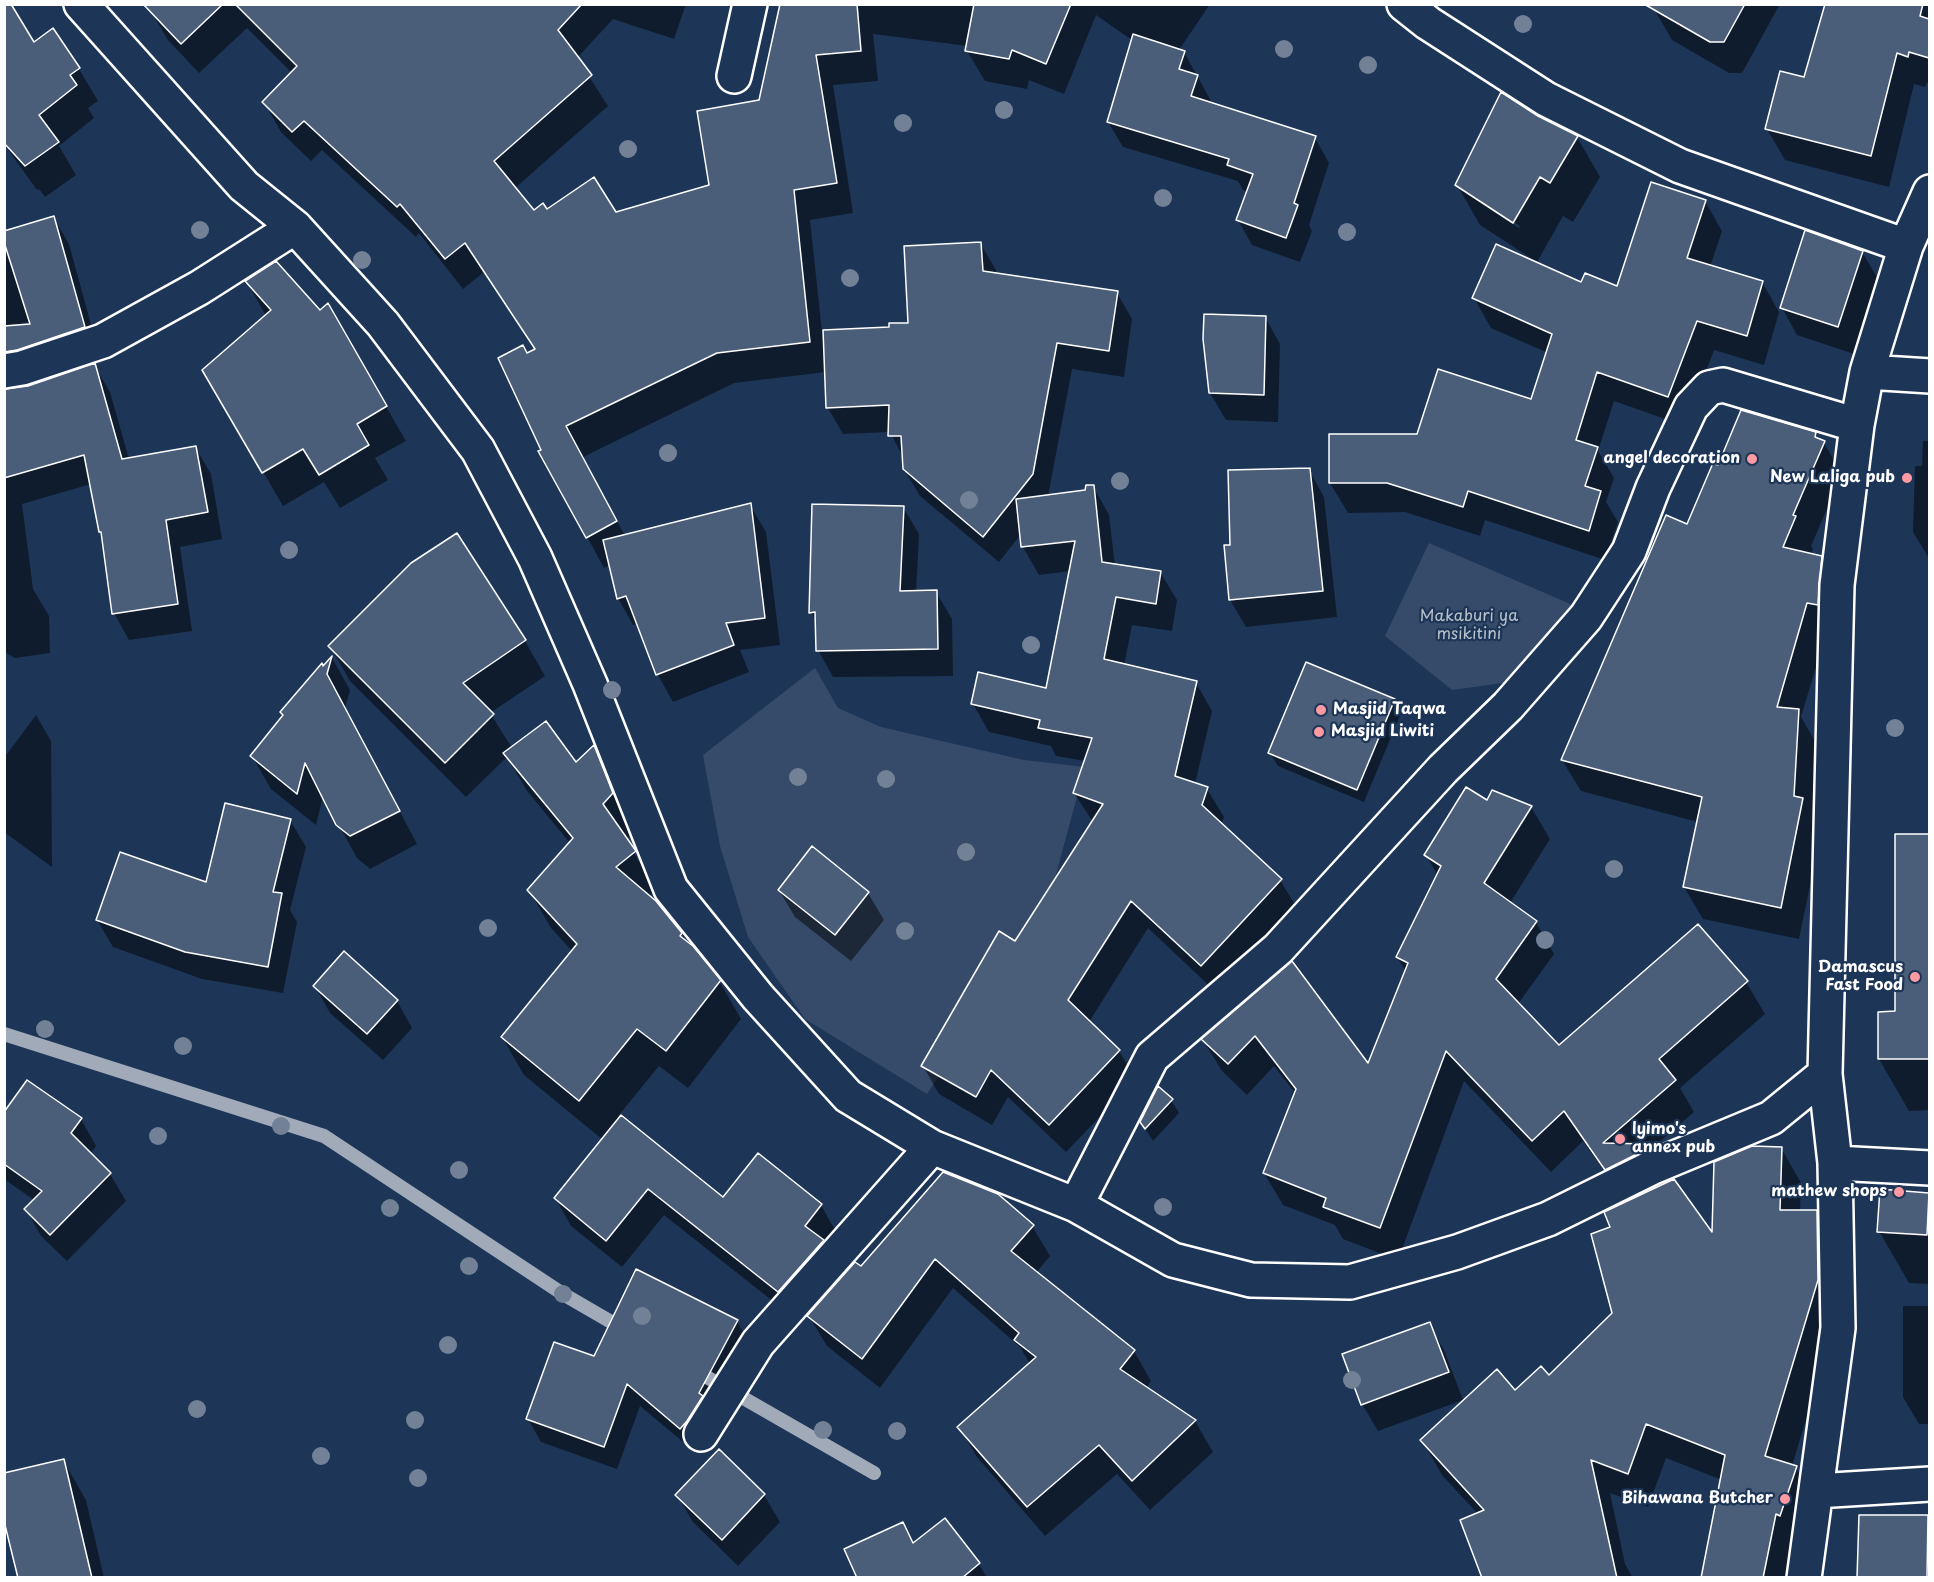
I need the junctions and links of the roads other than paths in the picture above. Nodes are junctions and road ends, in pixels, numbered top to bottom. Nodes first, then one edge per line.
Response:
1 (81, 4) edge
2 (750, 4) edge
3 (1404, 4) edge
4 (734, 76) dead end
5 (1929, 192) edge
6 (295, 227) junction
7 (1906, 246) junction
8 (4, 371) edge
9 (1867, 372) junction
10 (1929, 376) edge
11 (1857, 425) junction
12 (1825, 1074) junction
13 (933, 1147) junction
14 (1835, 1164) junction
15 (1929, 1168) edge
16 (1076, 1205) junction
17 (701, 1434) dead end
18 (1929, 1484) edge
19 (1816, 1491) junction
20 (1804, 1578) edge

1 - 6 street
2 - 4 street
3 - 7 street
5 - 7 street
6 - 8 street
6 - 13 street
7 - 9 street
9 - 10 street
9 - 11 street
11 - 12 street
11 - 16 street
12 - 14 street
12 - 16 street
13 - 16 street
13 - 17 street
14 - 15 street
14 - 19 street
18 - 19 street
19 - 20 street

